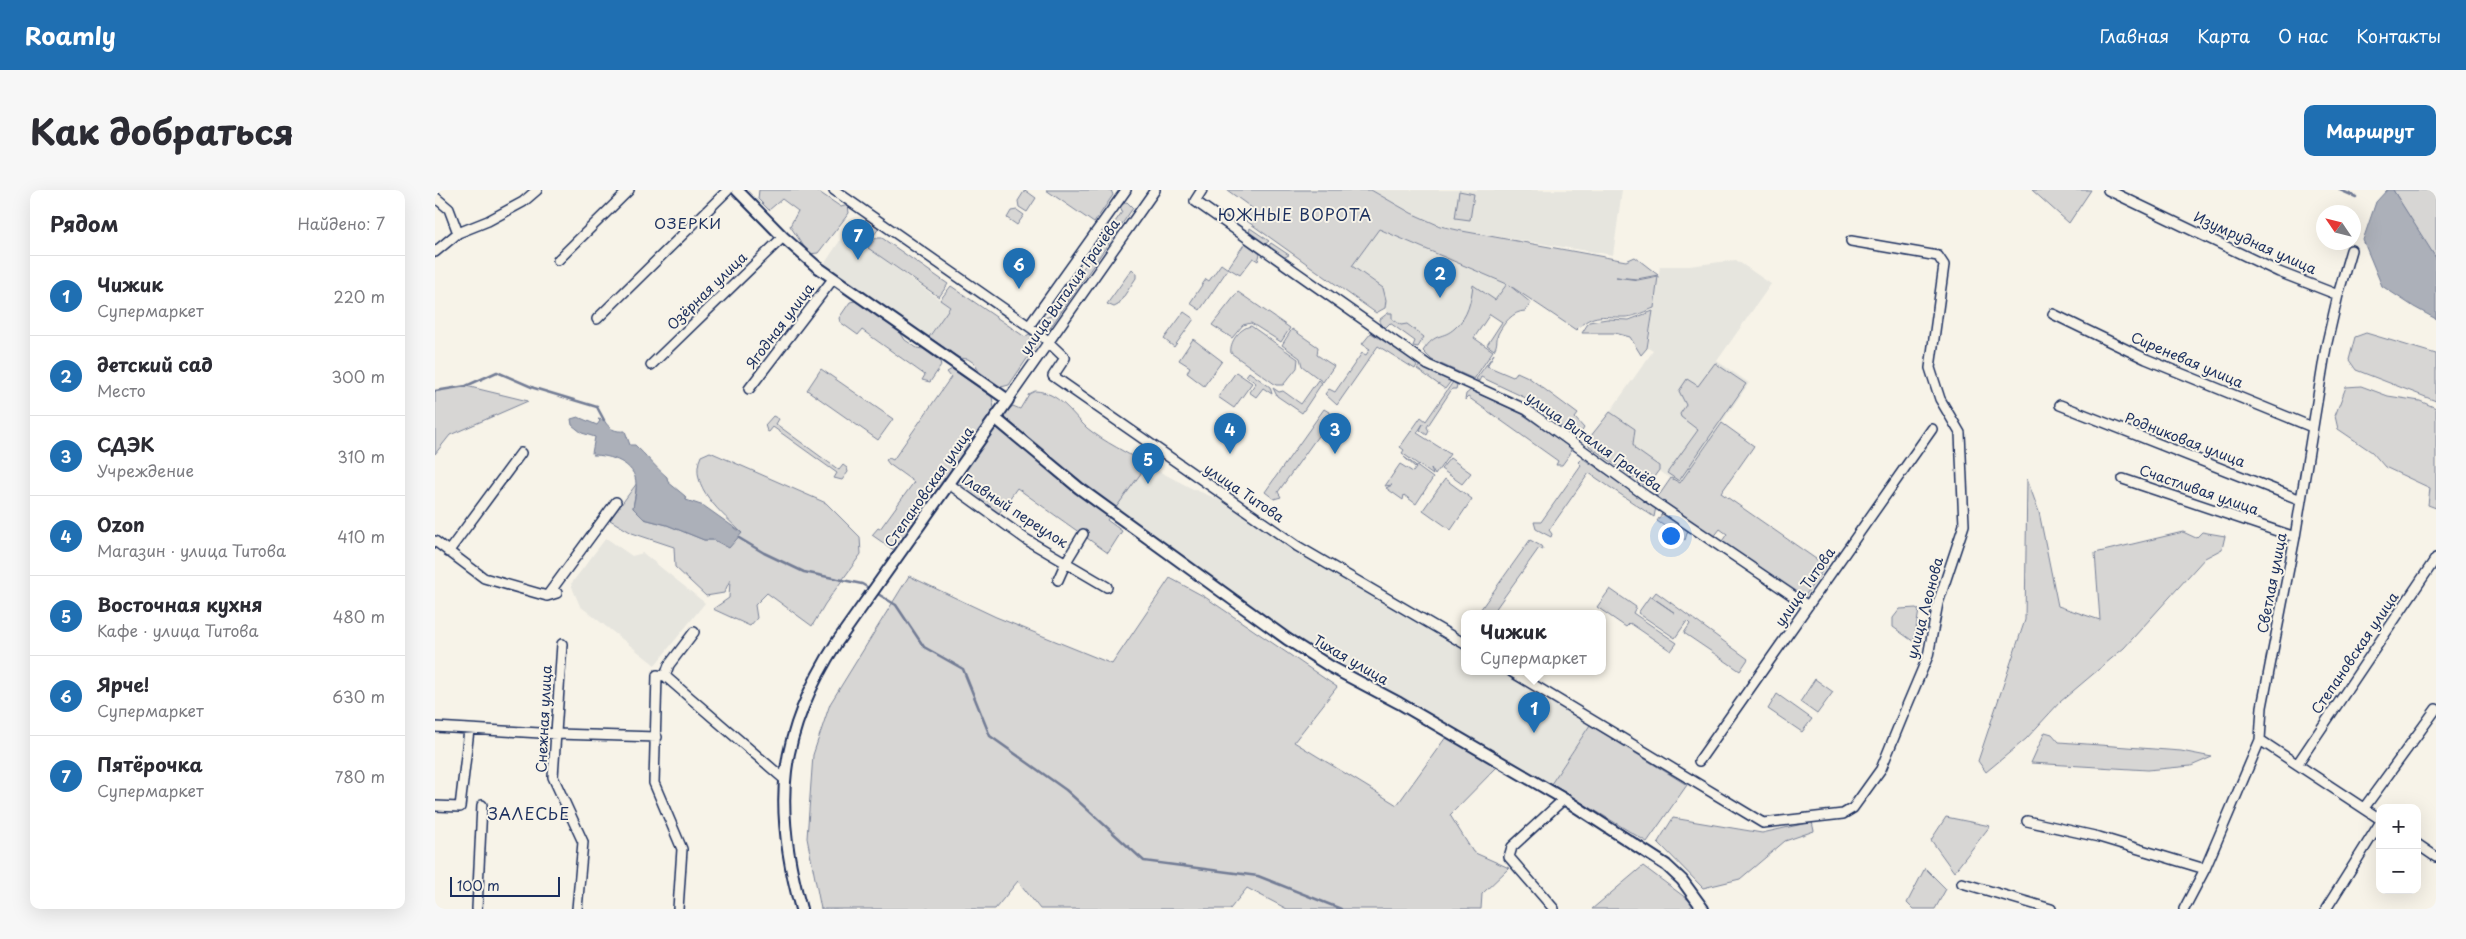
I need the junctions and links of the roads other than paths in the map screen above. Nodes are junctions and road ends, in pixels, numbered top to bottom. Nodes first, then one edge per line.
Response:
1 (527, 190) edge
2 (537, 190) edge
3 (629, 190) edge
4 (728, 190) edge
5 (834, 190) edge
6 (1125, 190) edge
7 (1155, 190) edge
8 (1203, 190) edge
9 (2107, 190) edge
10 (743, 192) edge
11 (435, 196) edge
12 (523, 202) junction
13 (458, 233) junction
14 (783, 237) junction
15 (1851, 241) dead end
16 (2351, 250) dead end
17 (435, 252) edge
18 (558, 260) dead end
19 (833, 279) junction
20 (2338, 295) junction
21 (2053, 314) dead end
22 (597, 319) dead end
23 (1029, 326) junction
24 (1048, 342) junction
25 (651, 365) dead end
26 (749, 389) dead end
27 (1007, 400) junction
28 (2060, 405) dead end
29 (995, 418) junction
30 (2312, 427) junction
31 (1932, 429) dead end
32 (521, 453) dead end
33 (2123, 479) dead end
34 (949, 484) junction
35 (2301, 500) junction
36 (616, 502) dead end
37 (1083, 534) dead end
38 (2295, 537) junction
39 (435, 541) edge
40 (448, 552) junction
41 (2436, 558) edge
42 (1066, 562) junction
43 (1058, 580) dead end
44 (1107, 587) dead end
45 (1809, 606) junction
46 (693, 632) dead end
47 (1461, 642) edge
48 (562, 644) dead end
49 (661, 675) junction
50 (1517, 675) edge
51 (2436, 709) edge
52 (435, 727) edge
53 (469, 730) junction
54 (557, 734) junction
55 (657, 737) junction
56 (2260, 740) junction
57 (1699, 761) dead end
58 (2298, 763) junction
59 (784, 779) junction
60 (1564, 800) junction
61 (482, 805) dead end
62 (435, 806) edge
63 (2364, 808) junction
64 (2376, 816) edge
65 (2027, 821) dead end
66 (2376, 829) edge
67 (2421, 847) edge
68 (2436, 857) edge
69 (2205, 869) junction
70 (1962, 883) dead end
71 (477, 909) edge
72 (577, 909) edge
73 (678, 909) edge
74 (801, 909) edge
75 (1554, 909) edge
76 (1703, 909) edge
77 (2051, 909) edge
78 (2184, 909) edge
79 (2327, 909) edge

1 - 12 street
2 - 12 street
3 - 18 street
4 - 22 street
5 - 23 street
6 - 23 street
7 - 24 street, улица Виталия Грачёва
8 - 45 street, улица Виталия Грачёва
9 - 20 street, Изумрудная улица
10 - 14 street
11 - 13 street
12 - 13 street
13 - 17 street
14 - 19 street
14 - 25 street, Озёрная улица
15 - 50 street, улица Леонова
16 - 20 street, Светлая улица
19 - 26 street, Ягодная улица
19 - 27 street
20 - 30 street, Светлая улица
21 - 30 street, Сиреневая улица
23 - 24 street
24 - 27 street, улица Виталия Грачёва
24 - 47 street, улица Титова
27 - 29 street, Степановская улица
28 - 35 street, Родниковая улица
29 - 34 street, Степановская улица
29 - 60 street, Тихая улица
30 - 35 street, Светлая улица
31 - 45 street, улица Титова
32 - 40 street
33 - 38 street, Счастливая улица
34 - 42 street, Главный переулок
34 - 59 street, Степановская улица
35 - 38 street, Светлая улица
36 - 40 street
37 - 42 street
38 - 56 street, Светлая улица
39 - 40 street
41 - 58 street, Степановская улица
42 - 43 street
42 - 44 street, Главный переулок
45 - 57 street, улица Титова
46 - 49 street
48 - 54 street, Снежная улица
49 - 55 street
49 - 59 street
51 - 63 street
52 - 53 street
53 - 54 street
53 - 62 street
54 - 55 street
54 - 72 street, Снежная улица
55 - 73 street
56 - 58 street
56 - 69 street, Светлая улица
58 - 63 street
59 - 74 street, Степановская улица
60 - 75 street
60 - 76 street, Тихая улица
61 - 71 street
63 - 64 street
65 - 69 street
66 - 79 street
67 - 68 street
69 - 78 street, Светлая улица
70 - 77 street

